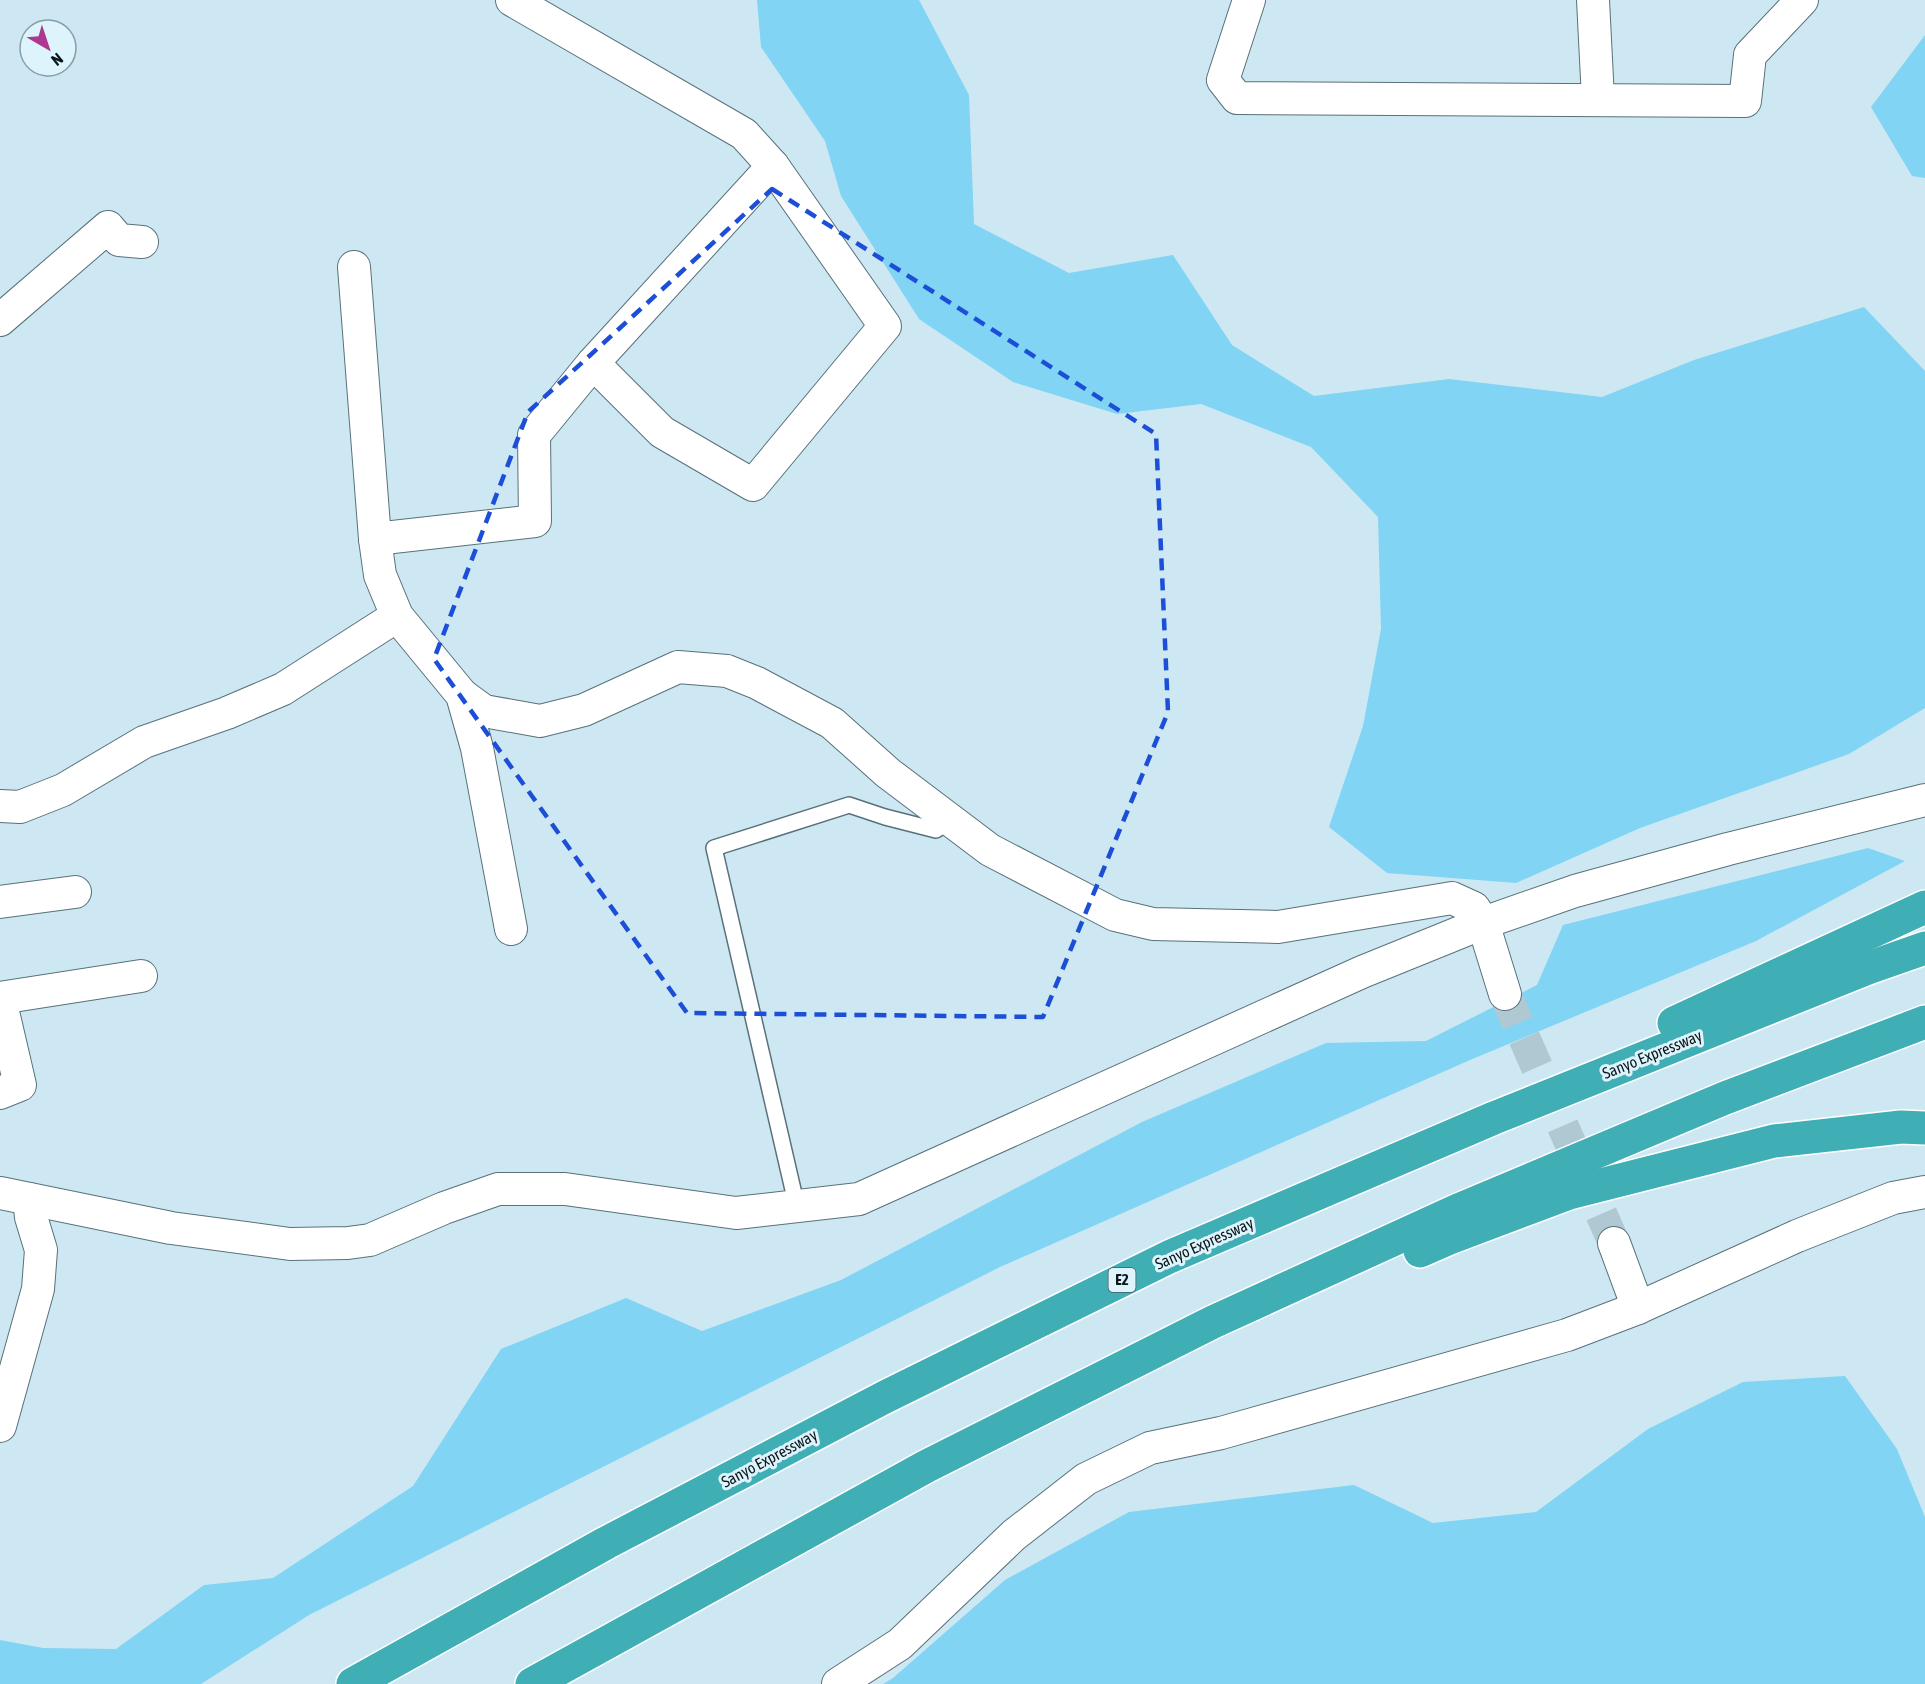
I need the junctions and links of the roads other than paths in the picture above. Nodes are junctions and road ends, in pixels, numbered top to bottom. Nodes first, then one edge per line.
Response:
1 (512, 0) edge
2 (1249, 0) edge
3 (1593, 0) edge
4 (1802, 0) edge
5 (1598, 99) junction
6 (773, 166) junction
7 (142, 242) dead end
8 (354, 267) dead end
9 (0, 320) edge
10 (593, 363) junction
11 (375, 539) junction
12 (398, 616) junction
13 (462, 695) junction
14 (1925, 800) edge
15 (0, 806) edge
16 (950, 821) junction
17 (75, 892) dead end
18 (0, 902) edge
19 (1925, 907) edge
20 (1483, 923) junction
21 (511, 929) dead end
22 (1925, 948) edge
23 (141, 976) dead end
24 (1505, 994) tunnel mouth
25 (0, 999) edge
26 (1925, 1022) edge
27 (0, 1093) edge
28 (1925, 1128) edge
29 (1925, 1192) edge
30 (15, 1196) edge
31 (797, 1207) junction
32 (1614, 1243) tunnel mouth
33 (1169, 1257) junction
34 (1638, 1308) junction
35 (0, 1426) edge
36 (646, 1620) junction
37 (354, 1684) edge
38 (532, 1684) edge
39 (838, 1684) edge

1 - 6 street
2 - 5 street
3 - 5 street
4 - 5 street
6 - 10 street
6 - 10 street
7 - 9 street
8 - 11 street
10 - 11 street
11 - 12 street
12 - 13 street
12 - 15 street
13 - 16 street
13 - 21 street
14 - 20 street
16 - 20 street
16 - 31 lane
17 - 18 street
19 - 33 highway
20 - 24 street
20 - 31 street
22 - 33 highway, Sanyo Expressway / E2
23 - 25 street
25 - 27 street
26 - 36 highway
28 - 36 highway
29 - 34 street
30 - 31 street
30 - 35 street
32 - 34 street
33 - 37 highway, Sanyo Expressway / E2
34 - 39 street
36 - 38 highway

